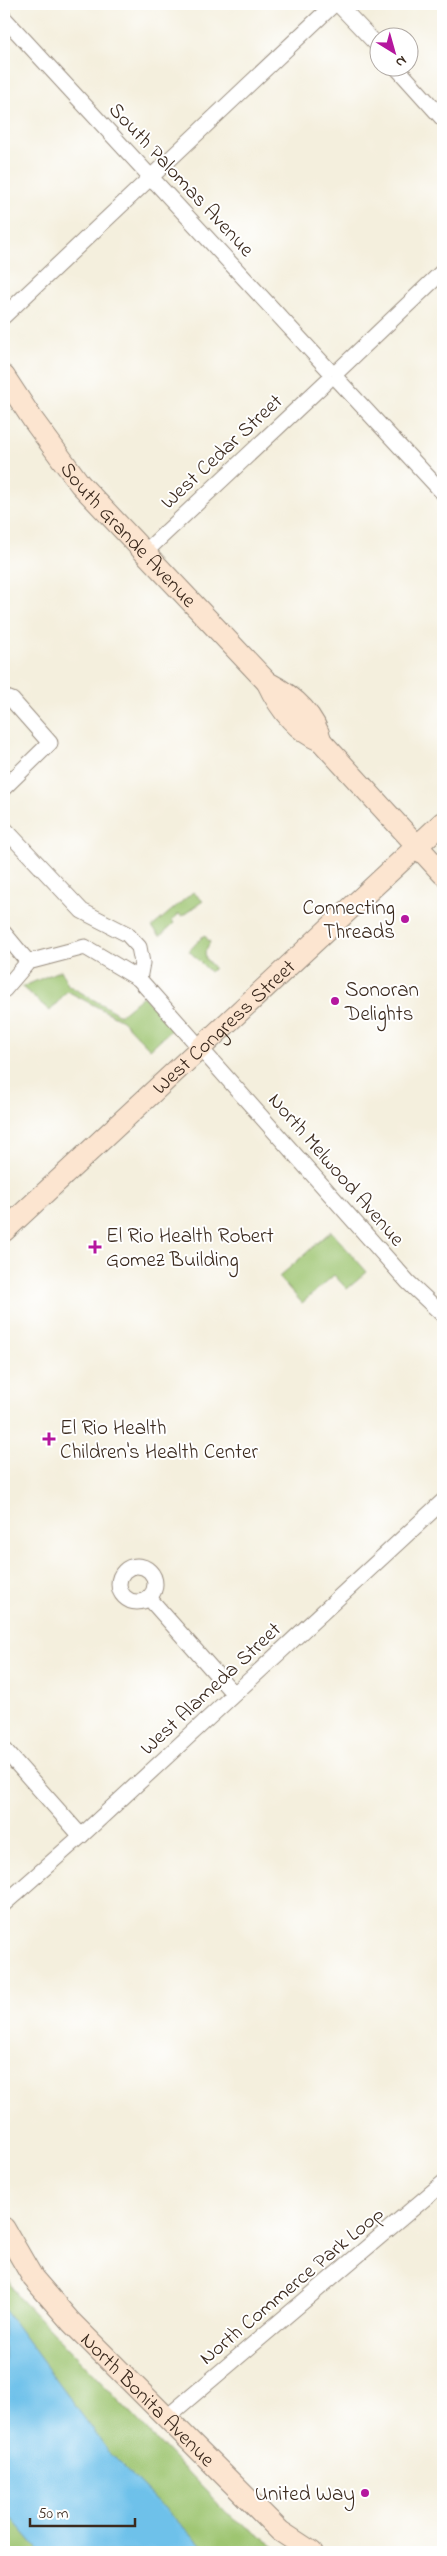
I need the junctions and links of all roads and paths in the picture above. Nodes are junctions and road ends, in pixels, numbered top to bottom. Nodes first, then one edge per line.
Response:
1 (334, 4) edge
2 (338, 4) edge
3 (4, 18) edge
4 (370, 38) edge
5 (406, 78) edge
6 (443, 119) edge
7 (151, 177) junction
8 (443, 271) edge
9 (10, 306) edge
10 (4, 316) edge
11 (333, 375) junction
12 (4, 376) edge
13 (443, 493) edge
14 (144, 553) junction
15 (4, 697) edge
16 (4, 788) edge
17 (443, 822) edge
18 (4, 828) edge
19 (418, 846) junction
20 (443, 874) edge
21 (4, 933) edge
22 (28, 962) junction
23 (140, 978) junction
24 (4, 990) edge
25 (201, 1048) junction
26 (4, 1231) edge
27 (443, 1315) edge
28 (443, 1501) edge
29 (149, 1598) dead end
30 (234, 1694) junction
31 (4, 1749) edge
32 (81, 1836) junction
33 (4, 1904) edge
34 (443, 2182) edge
35 (4, 2228) edge
36 (166, 2418) junction
37 (312, 2552) edge

1 - 7 street
2 - 4 street
3 - 7 street, South Palomas Avenue
5 - 6 street
7 - 9 street
7 - 11 street, South Palomas Avenue
8 - 11 street, West Cedar Street
9 - 10 street
11 - 13 street, South Palomas Avenue
11 - 14 street, West Cedar Street
12 - 14 main road, South Grande Avenue
14 - 19 main road, South Grande Avenue
15 - 16 street
17 - 19 main road, West Congress Street
18 - 23 street
19 - 20 main road
19 - 25 main road, West Congress Street
21 - 22 street
22 - 23 street, North Melwood Avenue
22 - 24 street
23 - 25 street, North Melwood Avenue
25 - 26 main road, West Congress Street
25 - 27 street, North Melwood Avenue
28 - 30 street, West Alameda Street
29 - 30 street
30 - 32 street, West Alameda Street
31 - 32 street
32 - 33 street, West Alameda Street
34 - 36 street, North Commerce Park Loop
35 - 36 main road, North Bonita Avenue
36 - 37 main road, North Bonita Avenue

